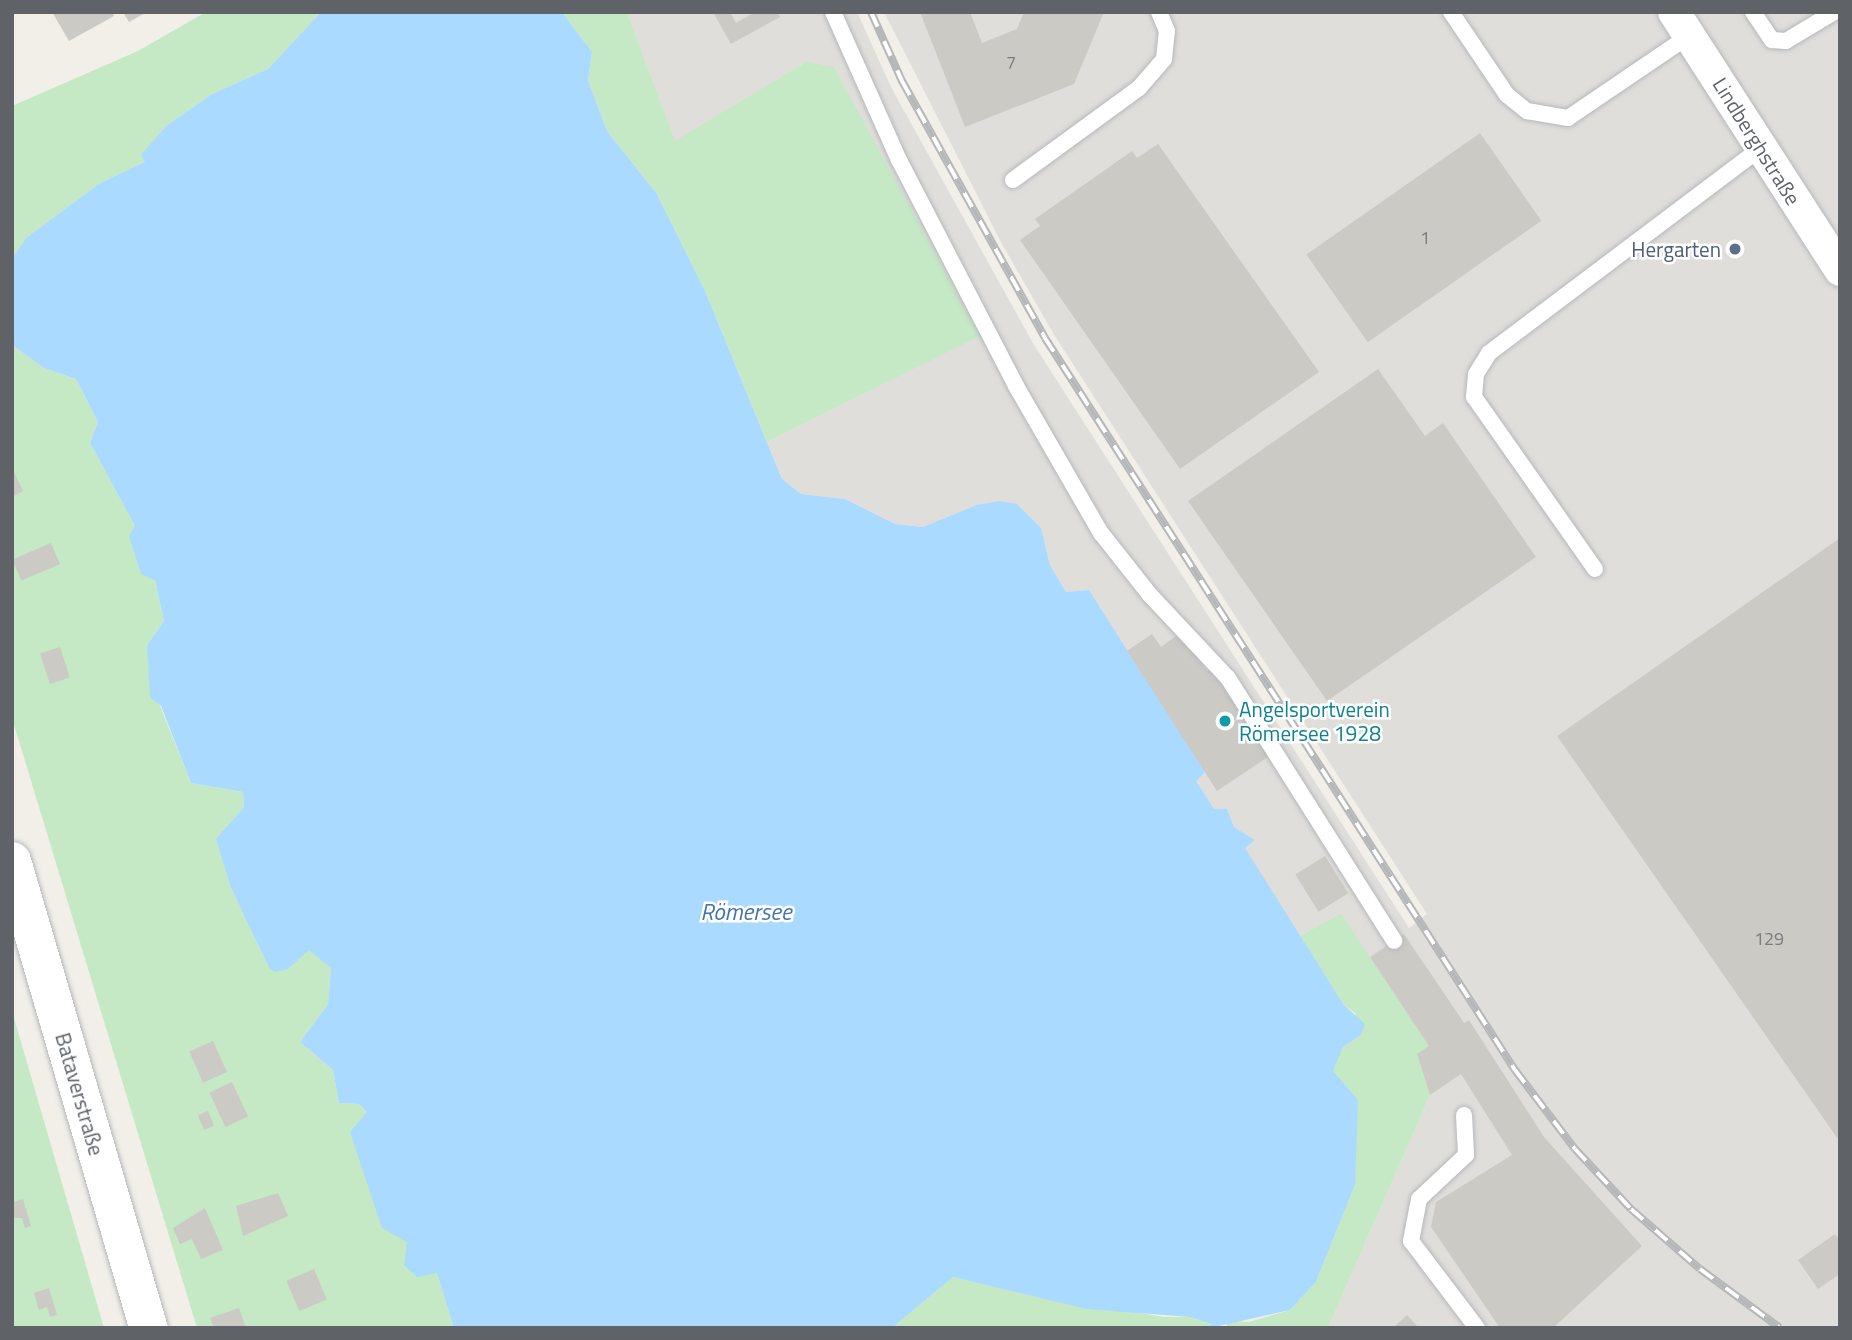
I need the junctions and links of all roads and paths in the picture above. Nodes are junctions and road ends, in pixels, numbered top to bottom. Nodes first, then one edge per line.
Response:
1 (833, 12) edge
2 (1159, 12) edge
3 (1451, 12) edge
4 (1753, 12) edge
5 (1834, 12) edge
6 (1682, 24) edge
7 (1761, 148) junction
8 (1013, 180) dead end
9 (1840, 270) edge
10 (1595, 569) dead end
11 (12, 861) edge
12 (1394, 941) dead end
13 (1464, 1115) dead end
14 (149, 1328) edge
15 (1477, 1328) edge

1 - 12 lane
2 - 8 lane
3 - 6 lane
4 - 5 lane
6 - 7 street, Lindberghstraße
7 - 9 street, Lindberghstraße
7 - 10 lane
11 - 14 street, Bataverstraße
13 - 15 lane

